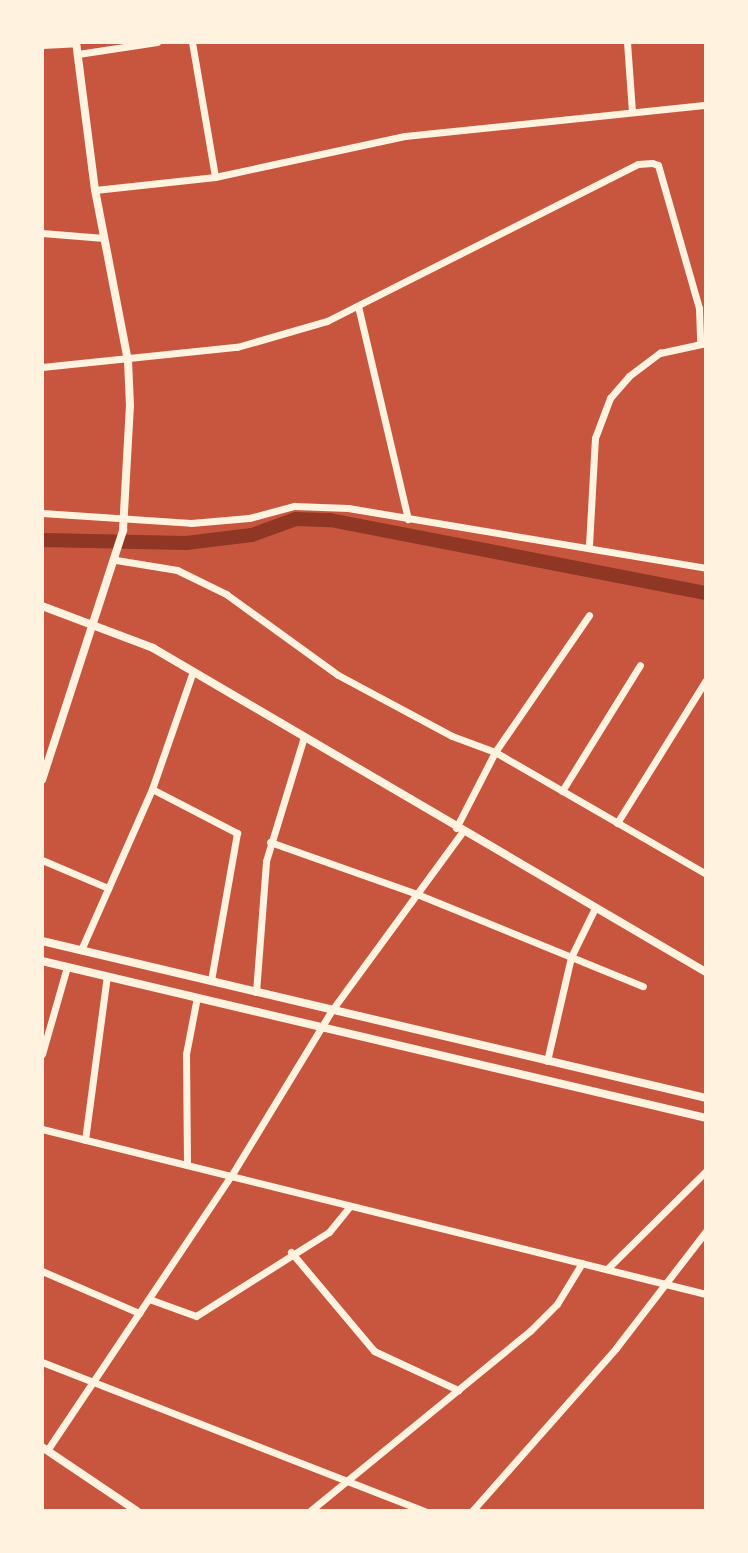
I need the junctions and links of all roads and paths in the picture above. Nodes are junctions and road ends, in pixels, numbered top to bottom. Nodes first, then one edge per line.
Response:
1 (157, 42) edge
2 (192, 42) edge
3 (627, 42) edge
4 (76, 43) edge
5 (42, 45) edge
6 (78, 54) junction
7 (706, 105) edge
8 (632, 112) junction
9 (215, 177) junction
10 (95, 190) junction
11 (42, 233) edge
12 (104, 238) junction
13 (358, 306) junction
14 (703, 344) edge
15 (128, 361) junction
16 (42, 367) edge
17 (42, 513) edge
18 (124, 516) junction
19 (408, 519) junction
20 (589, 545) junction
21 (116, 560) junction
22 (706, 568) edge
23 (42, 606) edge
24 (589, 615) dead end
25 (94, 623) junction
26 (640, 665) dead end
27 (193, 671) junction
28 (706, 680) edge
29 (304, 737) junction
30 (495, 752) junction
31 (46, 757) edge
32 (42, 780) edge
33 (152, 789) junction
34 (562, 791) junction
35 (617, 823) junction
36 (459, 830) junction
37 (270, 842) junction
38 (42, 860) edge
39 (706, 874) edge
40 (108, 888) junction
41 (417, 894) junction
42 (595, 908) junction
43 (42, 941) edge
44 (81, 950) junction
45 (571, 957) junction
46 (42, 961) edge
47 (67, 967) junction
48 (706, 972) edge
49 (107, 976) junction
50 (211, 981) junction
51 (643, 986) dead end
52 (256, 992) junction
53 (197, 997) junction
54 (332, 1010) junction
55 (321, 1027) junction
56 (42, 1054) edge
57 (547, 1061) junction
58 (706, 1098) edge
59 (706, 1118) edge
60 (42, 1129) edge
61 (85, 1140) junction
62 (187, 1165) junction
63 (706, 1171) edge
64 (231, 1176) junction
65 (350, 1206) junction
66 (706, 1231) edge
67 (291, 1252) junction
68 (582, 1263) junction
69 (607, 1269) junction
70 (42, 1271) edge
71 (663, 1283) junction
72 (706, 1294) edge
73 (149, 1299) junction
74 (139, 1313) junction
75 (42, 1362) edge
76 (95, 1380) junction
77 (458, 1390) junction
78 (45, 1448) edge
79 (347, 1482) junction
80 (137, 1511) edge
81 (310, 1511) edge
82 (425, 1511) edge
83 (472, 1511) edge

1 - 6 street
2 - 9 street
3 - 8 street
4 - 5 street
4 - 6 street
6 - 10 street
7 - 8 street
8 - 9 street
9 - 10 street
10 - 12 street
11 - 12 street
12 - 15 street
13 - 14 street
13 - 15 street
13 - 19 street
14 - 20 street
15 - 16 street
15 - 18 street
17 - 18 street
18 - 19 street
18 - 21 street
19 - 20 street
20 - 22 street
21 - 25 street
21 - 30 street
23 - 25 street
24 - 30 street
25 - 27 street
25 - 31 street
26 - 34 street
27 - 29 street
27 - 33 street
28 - 35 street
29 - 36 street
29 - 37 street
30 - 34 street
30 - 36 street
31 - 32 street
33 - 40 street
33 - 50 street
34 - 35 street
35 - 39 street
36 - 41 street
36 - 42 street
37 - 41 street
37 - 52 street
38 - 40 street
40 - 44 street
41 - 45 street
41 - 54 street
42 - 45 street
42 - 48 street
43 - 44 street
44 - 50 street
45 - 51 street
45 - 57 street
46 - 47 street
47 - 49 street
47 - 56 street
49 - 53 street
49 - 61 street
50 - 52 street
52 - 54 street
53 - 55 street
53 - 62 street
54 - 55 street
54 - 57 street
55 - 59 street
55 - 64 street
57 - 58 street
60 - 61 street
61 - 62 street
62 - 64 street
63 - 69 street
64 - 65 street
64 - 73 street
65 - 67 street
65 - 68 street
66 - 71 street
67 - 73 street
67 - 77 street
68 - 69 street
68 - 77 street
69 - 71 street
70 - 74 street
71 - 72 street
71 - 83 street
73 - 74 street
74 - 76 street
75 - 76 street
76 - 78 street
76 - 79 street
77 - 79 street
78 - 80 street
79 - 81 street
79 - 82 street

